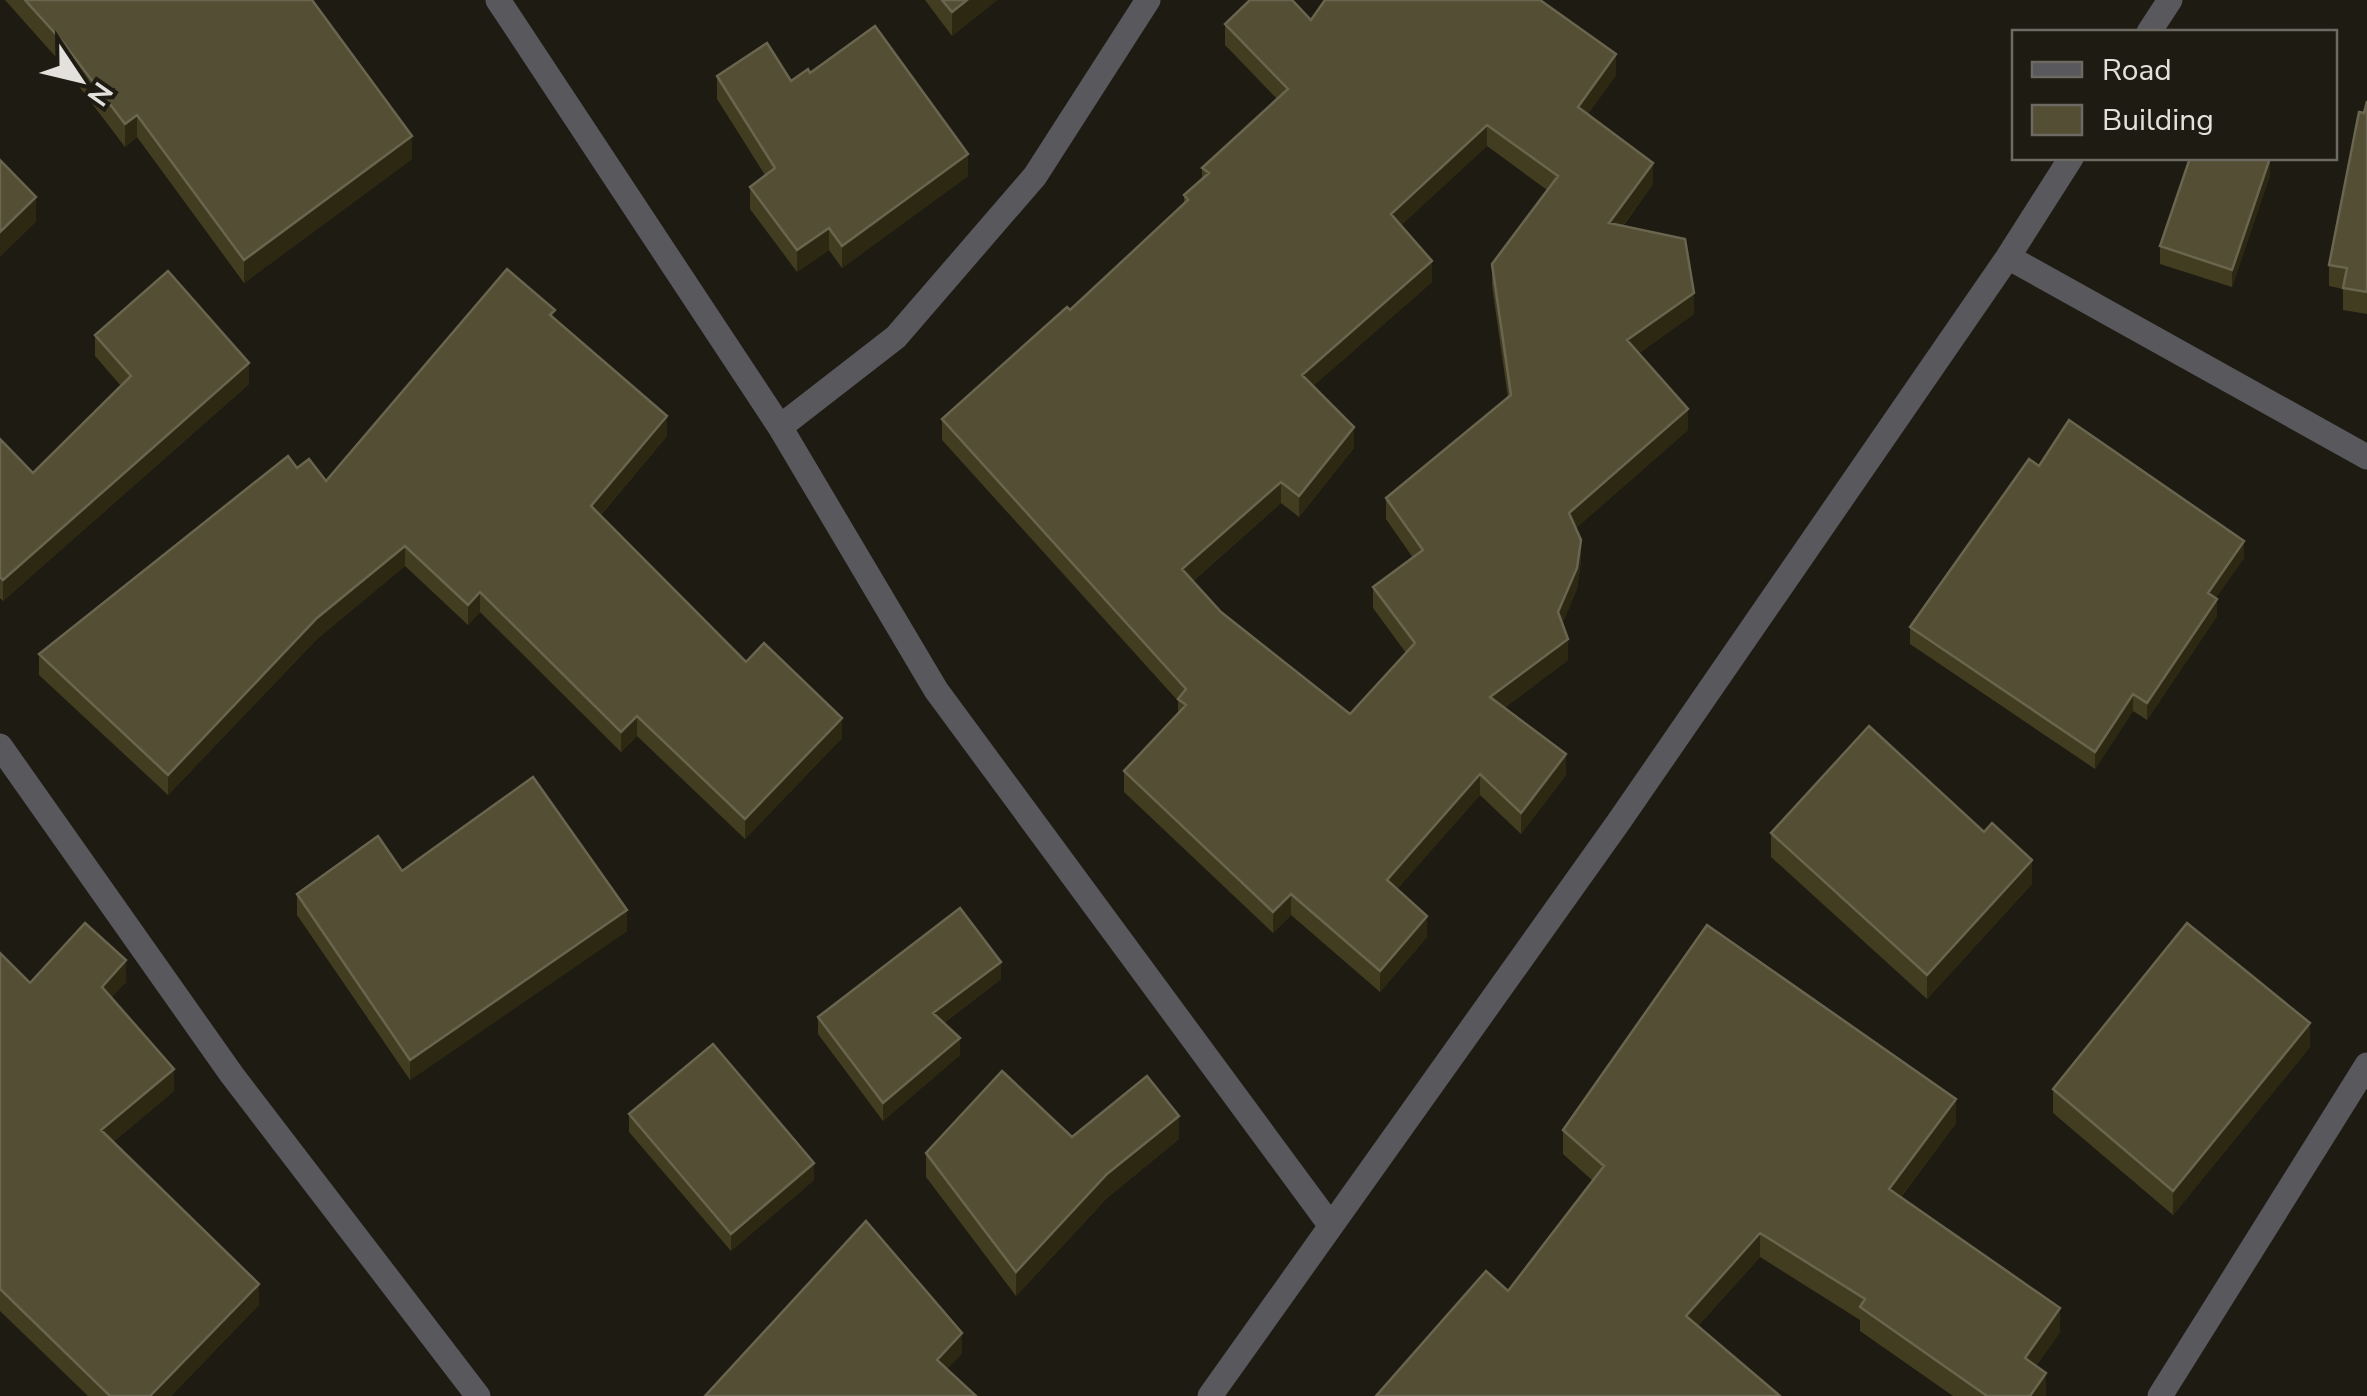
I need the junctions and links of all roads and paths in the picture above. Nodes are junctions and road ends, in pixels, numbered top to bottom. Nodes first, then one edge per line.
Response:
1 (498, 0) edge
2 (1148, 0) edge
3 (2170, 0) edge
4 (2151, 30) edge
5 (2070, 160) edge
6 (2008, 257) junction
7 (780, 427) junction
8 (2367, 457) edge
9 (0, 746) edge
10 (2367, 1065) edge
11 (1331, 1226) junction
12 (478, 1396) edge
13 (1210, 1396) edge
14 (2160, 1396) edge

1 - 7 street
2 - 7 street
3 - 4 street
5 - 6 street
6 - 8 street
6 - 11 street
7 - 11 street
9 - 12 street
10 - 14 street
11 - 13 street

